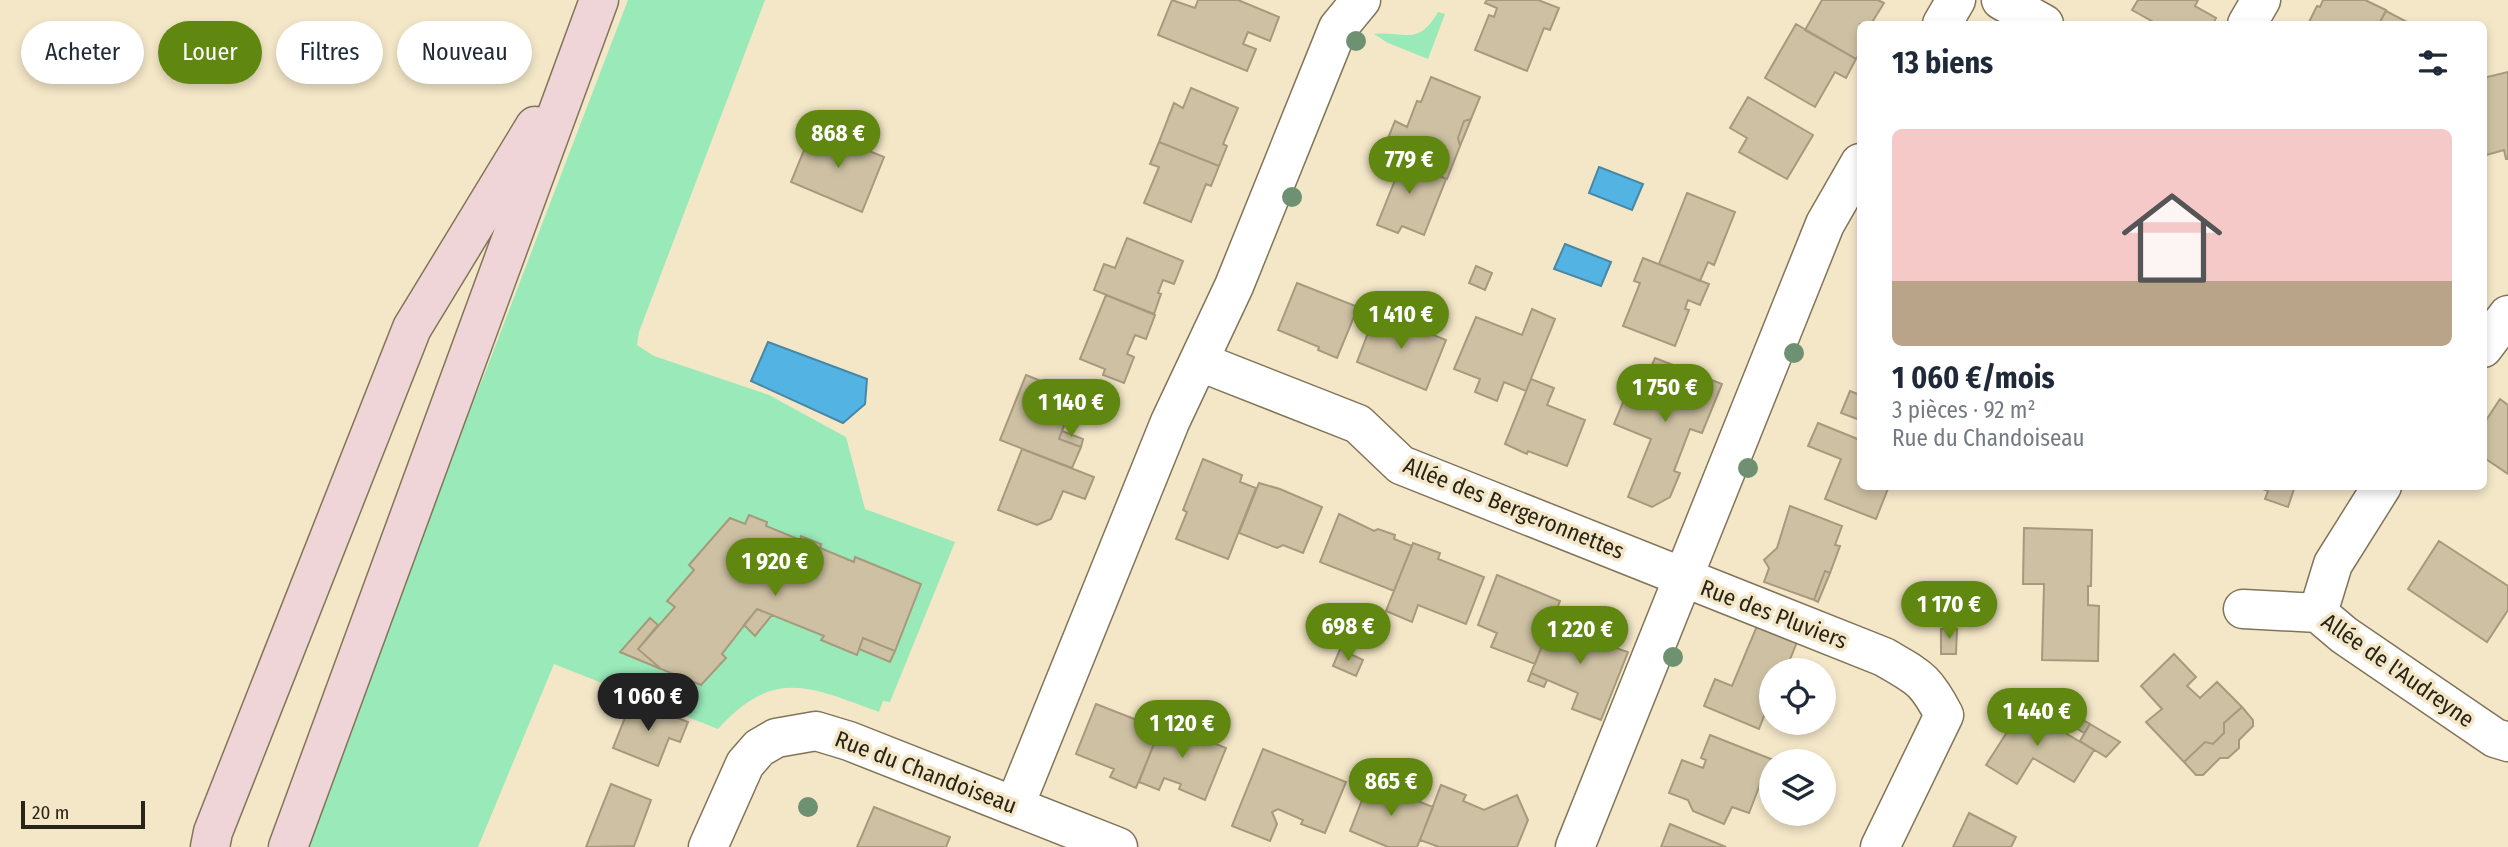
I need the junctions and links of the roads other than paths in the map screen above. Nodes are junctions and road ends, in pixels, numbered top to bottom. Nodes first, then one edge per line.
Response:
1 (599, 0) edge
2 (1361, 0) edge
3 (1956, 0) edge
4 (2001, 0) edge
5 (2261, 0) edge
6 (1944, 21) edge
7 (2039, 21) edge
8 (2249, 21) edge
9 (579, 52) junction
10 (1857, 168) edge
11 (2508, 315) edge
12 (2487, 343) edge
13 (1201, 359) junction
14 (2379, 490) edge
15 (1682, 578) junction
16 (2243, 609) dead end
17 (2318, 613) junction
18 (2508, 742) edge
19 (1014, 805) junction
20 (210, 847) edge
21 (288, 847) edge
22 (708, 847) edge
23 (1118, 847) edge
24 (1575, 847) edge
25 (1880, 847) edge

1 - 9 main road
2 - 13 street
3 - 6 street
4 - 7 street
5 - 8 street
9 - 20 main road
9 - 21 main road
10 - 15 street
11 - 12 street
13 - 15 street, Allée des Bergeronnettes
13 - 19 street
14 - 17 street
15 - 24 street
15 - 25 street, Rue des Pluviers
16 - 17 street, Allée de l'Audreyne
17 - 18 street, Allée de l'Audreyne
19 - 22 street, Rue du Chandoiseau
19 - 23 street, Rue du Chandoiseau

